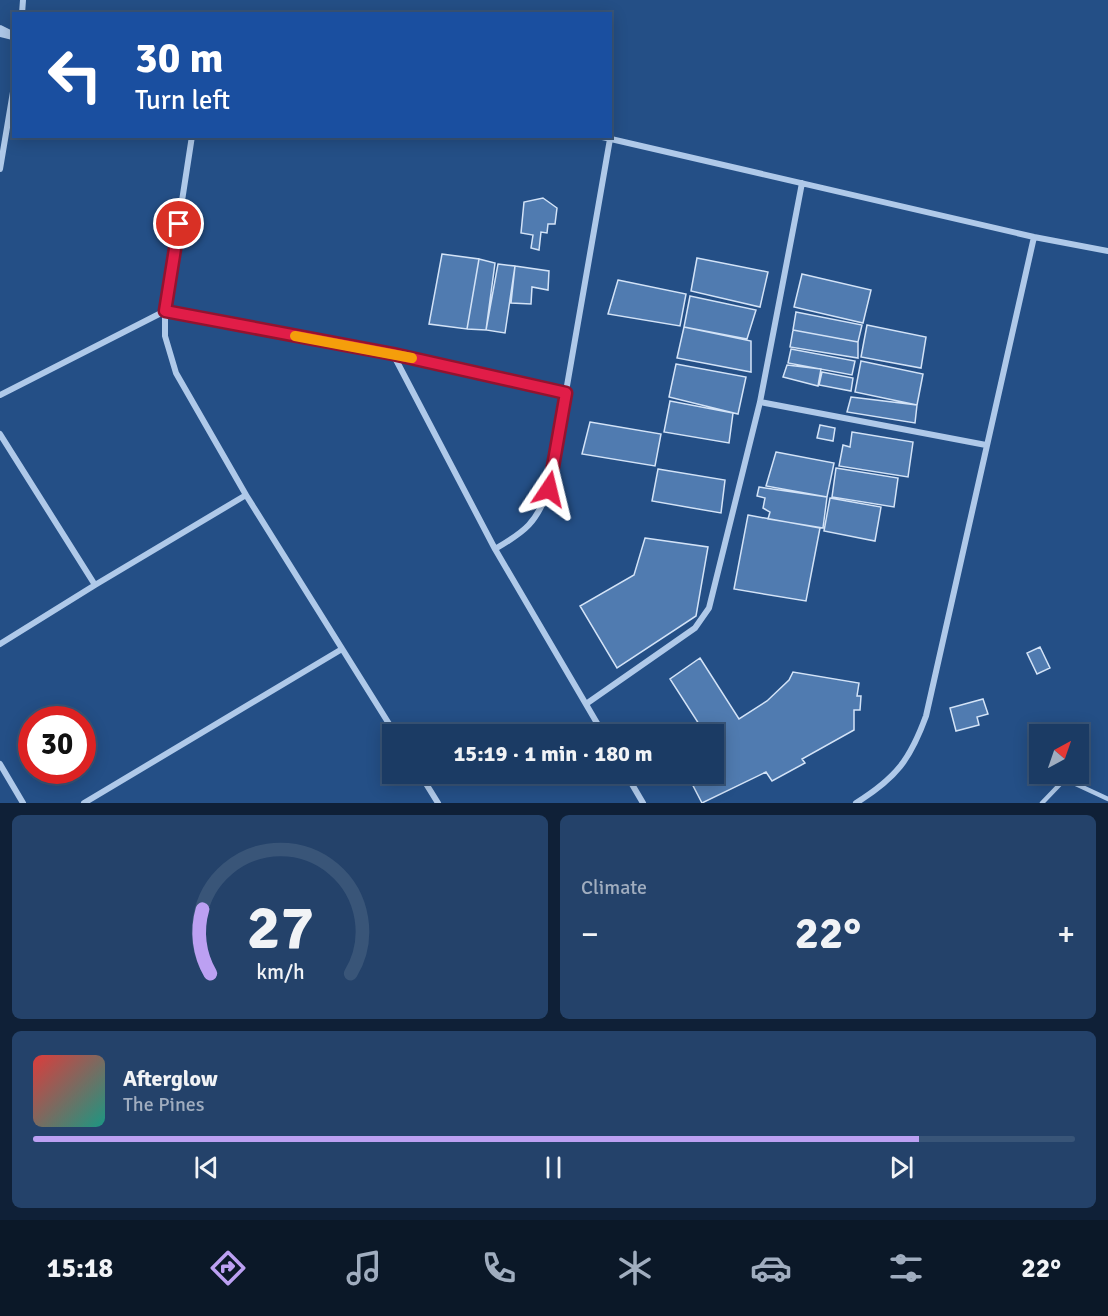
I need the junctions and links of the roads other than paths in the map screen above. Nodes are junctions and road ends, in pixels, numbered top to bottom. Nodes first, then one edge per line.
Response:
1 (12, 98) edge
2 (192, 138) edge
3 (606, 138) edge
4 (610, 139) junction
5 (0, 170) edge
6 (802, 183) junction
7 (1034, 237) junction
8 (1108, 251) edge
9 (165, 311) junction
10 (393, 354) junction
11 (566, 393) junction
12 (0, 395) edge
13 (760, 402) junction
14 (0, 434) edge
15 (986, 445) junction
16 (246, 495) junction
17 (495, 549) junction
18 (95, 585) junction
19 (0, 644) edge
20 (342, 649) junction
21 (586, 704) junction
22 (389, 724) edge
23 (597, 724) edge
24 (0, 764) edge
25 (425, 784) edge
26 (632, 784) edge
27 (1108, 799) edge
28 (435, 802) edge
29 (23, 803) edge
30 (84, 803) edge
31 (643, 803) edge
32 (856, 803) edge
33 (1042, 803) edge

1 - 5 street
2 - 9 street
3 - 4 street
4 - 6 street
4 - 11 street
6 - 7 street
6 - 13 street
7 - 8 street
7 - 15 street
9 - 10 street
9 - 12 street
9 - 16 street
10 - 11 street
10 - 17 street
11 - 17 street
13 - 15 street
13 - 21 street
14 - 18 street
15 - 32 street
16 - 18 street
16 - 20 street
17 - 21 street
18 - 19 street
20 - 22 street
20 - 30 street
21 - 23 street
24 - 29 street
25 - 28 street
26 - 31 street
27 - 33 lane

